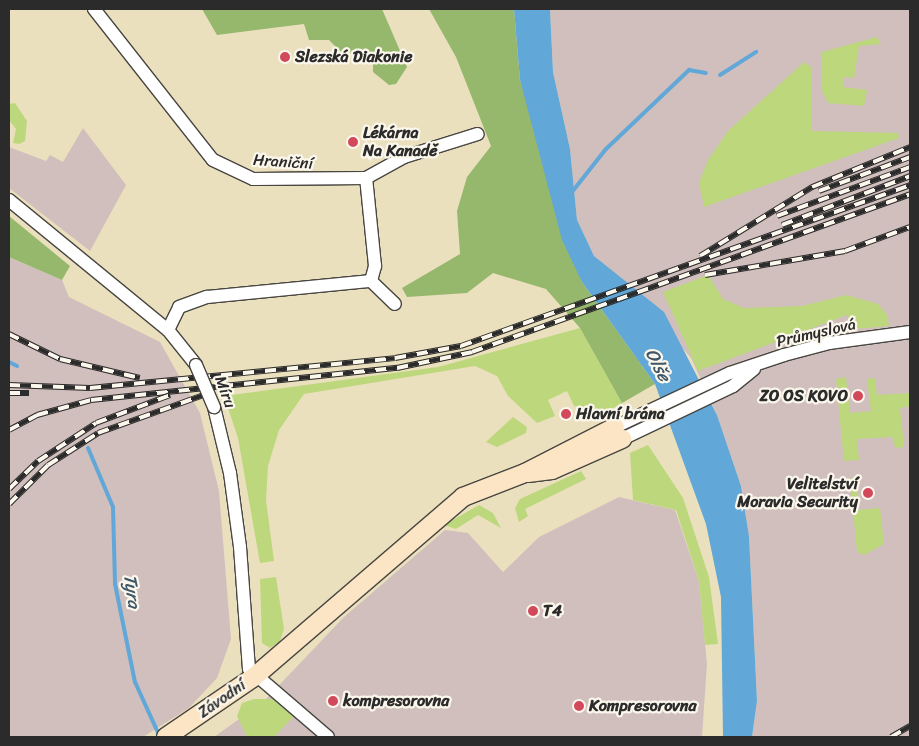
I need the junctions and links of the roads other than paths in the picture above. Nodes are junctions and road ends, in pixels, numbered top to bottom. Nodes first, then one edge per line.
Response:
1 (94, 9) edge
2 (478, 134) dead end
3 (366, 178) junction
4 (9, 200) edge
5 (371, 281) junction
6 (395, 304) dead end
7 (168, 330) junction
8 (910, 332) edge
9 (756, 367) junction
10 (618, 433) junction
11 (254, 677) junction
12 (173, 733) edge
13 (328, 737) edge

1 - 3 street, Hraniční
2 - 3 street, Hraniční
3 - 5 street
4 - 7 street, Míru
5 - 6 street
5 - 7 street
7 - 11 street, Míru, bridge
8 - 9 street, Průmyslová
9 - 10 street, Průmyslová
9 - 10 street
10 - 11 street, Závodní
11 - 12 street, Závodní
11 - 13 street

